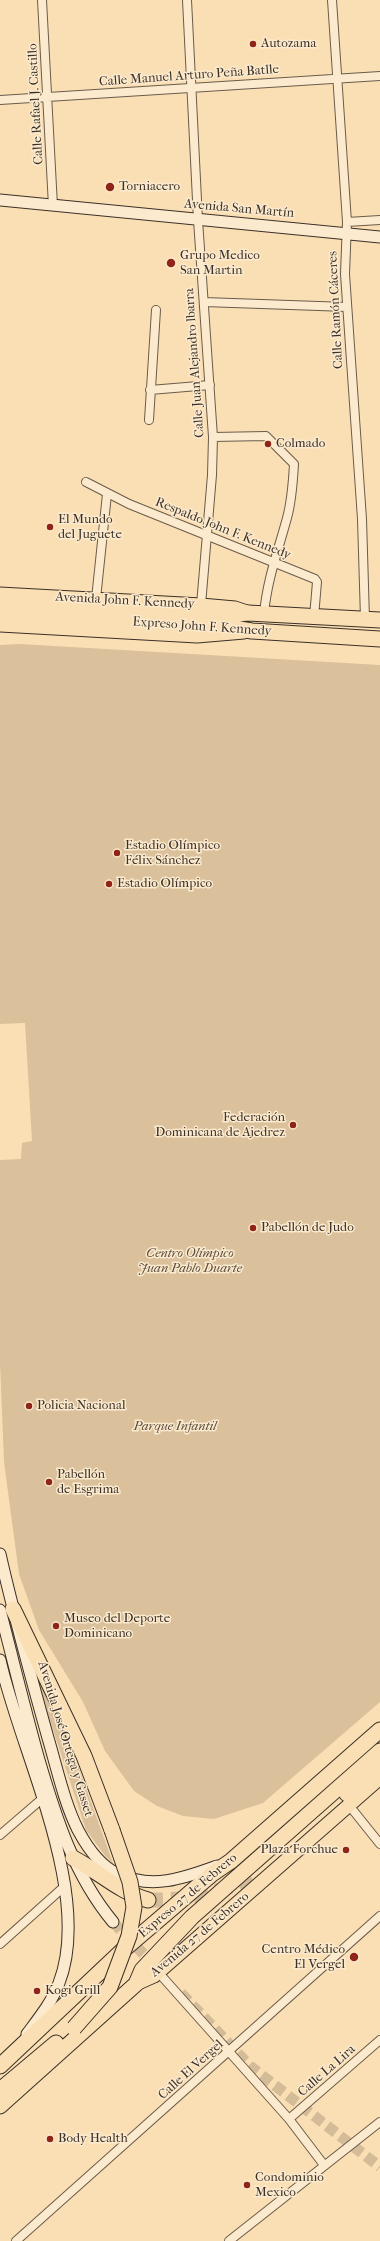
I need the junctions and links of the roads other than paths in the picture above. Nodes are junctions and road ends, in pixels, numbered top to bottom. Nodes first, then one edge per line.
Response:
1 (42, 0) edge
2 (187, 0) edge
3 (332, 0) edge
4 (380, 76) edge
5 (337, 78) junction
6 (191, 88) junction
7 (48, 97) junction
8 (0, 100) edge
9 (0, 200) edge
10 (53, 206) junction
11 (198, 220) junction
12 (380, 220) edge
13 (347, 227) junction
14 (380, 237) edge
15 (204, 302) junction
16 (347, 307) junction
17 (156, 310) dead end
18 (210, 385) junction
19 (150, 390) junction
20 (149, 420) dead end
21 (212, 437) junction
22 (86, 482) dead end
23 (107, 494) junction
24 (207, 536) junction
25 (273, 562) junction
26 (0, 594) edge
27 (27, 596) junction
28 (0, 600) edge
29 (0, 603) edge
30 (201, 605) junction
31 (103, 610) junction
32 (248, 613) junction
33 (264, 614) junction
34 (0, 615) edge
35 (314, 617) junction
36 (0, 620) edge
37 (373, 620) edge
38 (0, 625) edge
39 (27, 627) junction
40 (252, 631) junction
41 (380, 639) edge
42 (0, 1554) edge
43 (6, 1610) edge
44 (0, 1660) edge
45 (3, 1692) edge
46 (380, 1730) edge
47 (380, 1751) edge
48 (380, 1765) edge
49 (380, 1778) edge
50 (43, 1798) junction
51 (348, 1804) junction
52 (0, 1835) edge
53 (380, 1844) edge
54 (73, 1858) junction
55 (231, 1861) junction
56 (255, 1873) tunnel mouth
57 (66, 1885) junction
58 (148, 1900) tunnel mouth
59 (380, 1916) edge
60 (113, 1922) tunnel mouth
61 (0, 1944) edge
62 (158, 1972) junction
63 (136, 1984) junction
64 (380, 2040) edge
65 (231, 2051) junction
66 (14, 2053) junction
67 (0, 2066) edge
68 (0, 2090) edge
69 (0, 2106) edge
70 (290, 2119) junction
71 (380, 2122) edge
72 (324, 2165) junction
73 (16, 2241) edge
74 (229, 2241) edge

1 - 7 street, Calle Rafael J. Castillo
2 - 6 street, Calle Juan Alejandro lbarra
3 - 5 street, Calle Ramón Cáceres
4 - 5 street, Calle Manuel Arturo Peña Batlle
5 - 6 street, Calle Manuel Arturo Peña Batlle
5 - 13 street, Calle Ramón Cáceres
6 - 7 street, Calle Manuel Arturo Peña Batlle
6 - 11 street, Calle Juan Alejandro lbarra
7 - 8 street, Calle Manuel Arturo Peña Batlle
7 - 10 street, Calle Rafael J. Castillo
9 - 10 main road, Avenida San Martín
10 - 11 main road, Avenida San Martín
11 - 13 main road, Avenida San Martín
11 - 15 street, Calle Juan Alejandro lbarra
12 - 13 street
13 - 14 main road, Avenida San Martín
13 - 16 street, Calle Ramón Cáceres
15 - 16 street
15 - 18 street, Calle Juan Alejandro lbarra
16 - 37 street, Calle Ramón Cáceres
17 - 19 street
18 - 19 street
18 - 21 street, Calle Juan Alejandro lbarra
19 - 20 street
21 - 24 street, Calle Juan Alejandro lbarra
21 - 25 street
22 - 23 street, Respaldo John F. Kennedy
23 - 24 street, Respaldo John F. Kennedy
23 - 31 street
24 - 25 street, Respaldo John F. Kennedy
24 - 30 street, Calle Juan Alejandro lbarra
25 - 33 street
25 - 35 street, Respaldo John F. Kennedy
26 - 27 main road, Avenida John F. Kennedy
27 - 28 main road
27 - 31 main road, Avenida John F. Kennedy
29 - 31 highway, Expreso John F. Kennedy
30 - 31 main road, Avenida John F. Kennedy
30 - 32 main road, Avenida John F. Kennedy
31 - 32 highway, Expreso John F. Kennedy
31 - 34 highway, Expreso John F. Kennedy
31 - 40 highway, Expreso John F. Kennedy
32 - 33 highway, Expreso John F. Kennedy
33 - 35 highway, Expreso John F. Kennedy
35 - 37 highway, Expreso John F. Kennedy
36 - 39 main road
38 - 39 main road
39 - 40 main road
40 - 41 highway, Expreso John F. Kennedy
42 - 43 main road, Avenida José Ortega y Gasset
43 - 54 main road
43 - 55 main road, Avenida José Ortega y Gasset
43 - 68 highway, bridge
44 - 45 main road
45 - 50 main road
46 - 55 highway, Expreso 27 de Febrero
47 - 63 highway, Expreso 27 de Febrero
48 - 56 highway
49 - 51 main road, Avenida 27 de Febrero
50 - 52 street
50 - 57 main road
51 - 53 street
51 - 62 main road, Avenida 27 de Febrero
54 - 58 highway
54 - 60 main road
55 - 66 highway, Expreso 27 de Febrero
57 - 61 street
57 - 66 main road
59 - 65 street, Calle El Vergel
62 - 63 main road, Avenida 27 de Febrero
62 - 65 street
63 - 69 highway, Avenida 27 de Febrero
64 - 70 street, Calle La Lira
65 - 70 street
65 - 73 street, Calle El Vergel
66 - 67 highway, Expreso 27 de Febrero
70 - 72 street
71 - 72 street
72 - 74 street

